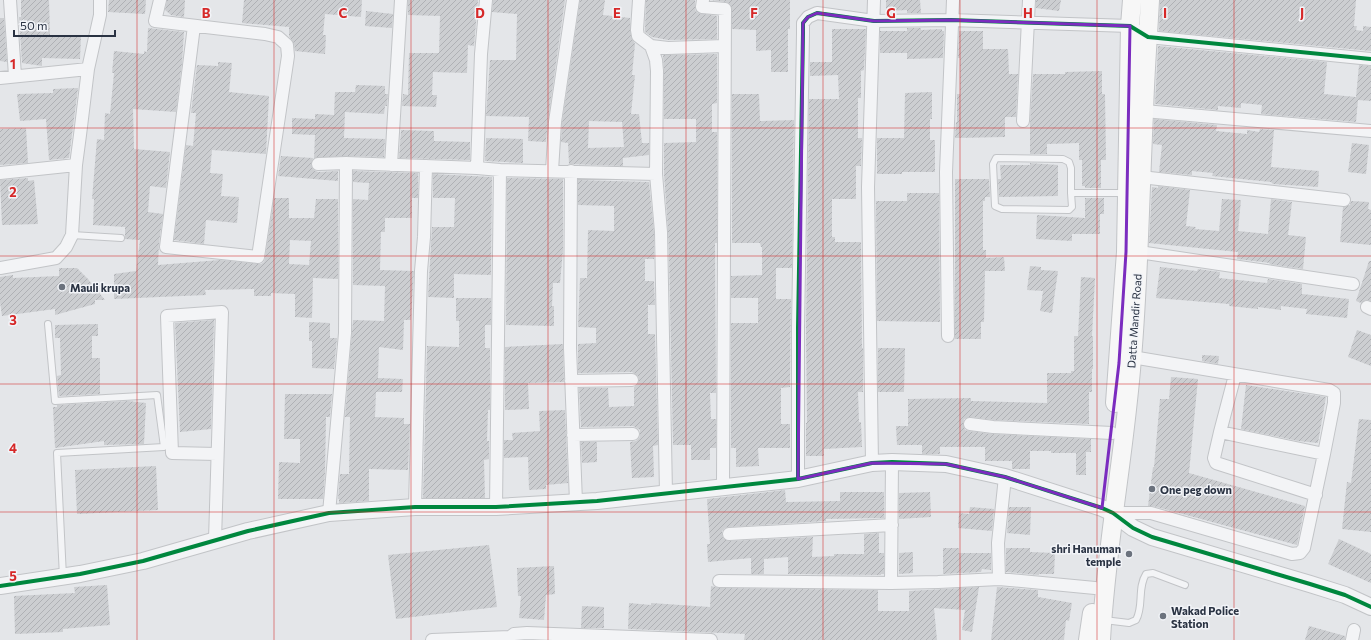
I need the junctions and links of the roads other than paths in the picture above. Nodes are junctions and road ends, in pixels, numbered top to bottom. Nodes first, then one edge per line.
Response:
1 (10, 0) edge
2 (100, 0) edge
3 (160, 0) edge
4 (401, 0) edge
5 (486, 0) edge
6 (573, 0) edge
7 (639, 0) edge
8 (703, 0) edge
9 (874, 0) edge
10 (953, 0) edge
11 (1029, 0) edge
12 (1132, 0) edge
13 (1150, 0) edge
14 (951, 20) junction
15 (874, 21) junction
16 (1027, 22) junction
17 (194, 26) junction
18 (1130, 26) junction
19 (1148, 37) junction
20 (651, 46) junction
21 (724, 46) junction
22 (1371, 59) edge
23 (88, 69) junction
24 (15, 76) junction
25 (0, 78) edge
26 (1144, 111) junction
27 (1023, 121) dead end
28 (1371, 131) edge
29 (346, 163) junction
30 (76, 164) junction
31 (318, 164) dead end
32 (391, 165) junction
33 (426, 166) junction
34 (477, 168) junction
35 (500, 170) junction
36 (552, 171) junction
37 (572, 172) junction
38 (0, 173) edge
39 (656, 174) junction
40 (1141, 177) junction
41 (1128, 192) junction
42 (1071, 193) junction
43 (1344, 200) dead end
44 (72, 234) junction
45 (121, 238) dead end
46 (1139, 252) junction
47 (0, 268) edge
48 (1353, 284) dead end
49 (48, 324) dead end
50 (948, 336) dead end
51 (1132, 357) junction
52 (1235, 375) junction
53 (632, 380) dead end
54 (571, 381) junction
55 (970, 424) dead end
56 (1220, 432) junction
57 (1112, 433) junction
58 (633, 434) dead end
59 (573, 435) junction
60 (218, 454) junction
61 (1324, 454) junction
62 (892, 462) junction
63 (872, 463) junction
64 (1005, 477) junction
65 (798, 479) junction
66 (723, 486) junction
67 (666, 493) junction
68 (1316, 495) junction
69 (576, 502) junction
70 (415, 507) junction
71 (496, 507) junction
72 (1108, 510) junction
73 (329, 513) junction
74 (892, 525) junction
75 (729, 534) dead end
76 (215, 540) junction
77 (63, 576) junction
78 (999, 579) junction
79 (719, 581) dead end
80 (891, 583) junction
81 (1185, 585) dead end
82 (0, 586) edge
83 (1095, 588) junction
84 (1371, 607) edge
85 (1102, 620) junction
86 (510, 638) edge
87 (432, 640) edge
88 (711, 640) edge
89 (1088, 640) edge
90 (1101, 640) edge

1 - 24 street
2 - 23 street
3 - 17 street
4 - 32 street
5 - 34 street
6 - 36 street
7 - 20 street
8 - 21 street
9 - 15 street
10 - 14 street
11 - 16 street
12 - 18 main road, Datta Mandir Road
13 - 19 main road, Datta Mandir Road
14 - 15 street
14 - 16 street
14 - 50 street
15 - 63 street
15 - 65 street
16 - 18 street
16 - 27 street
17 - 17 street
18 - 19 street
18 - 41 main road, Datta Mandir Road
19 - 22 street
19 - 26 main road, Datta Mandir Road
20 - 21 street
20 - 39 street
21 - 66 street
23 - 24 street
23 - 30 street
24 - 25 street
26 - 28 street
26 - 40 main road, Datta Mandir Road
29 - 31 street
29 - 32 street
29 - 73 street
30 - 38 street
30 - 44 street
32 - 33 street
33 - 34 street
33 - 70 street
34 - 35 street
35 - 36 street
35 - 71 street
36 - 37 street
37 - 39 street
37 - 54 street
39 - 67 street
40 - 43 street
40 - 46 main road, Datta Mandir Road
41 - 42 lane
41 - 57 main road, Datta Mandir Road
42 - 42 lane
44 - 45 lane
44 - 47 street
46 - 48 street
46 - 51 main road, Datta Mandir Road
49 - 77 lane
51 - 52 street
51 - 72 main road, Datta Mandir Road
52 - 56 street
52 - 61 street
53 - 54 street
54 - 59 street
55 - 57 street
56 - 61 street
56 - 68 street
57 - 72 main road, Datta Mandir Road
58 - 59 street
59 - 69 street
60 - 60 street
60 - 76 street
61 - 68 street
62 - 63 street
62 - 64 street
62 - 74 street
63 - 65 street
64 - 72 street
64 - 78 street
65 - 66 street
66 - 67 street
67 - 69 street
68 - 72 street
69 - 71 street
70 - 71 street
70 - 73 street
72 - 83 main road, Datta Mandir Road
72 - 84 street
72 - 85 main road, Datta Mandir Road
73 - 76 street
74 - 75 street
74 - 80 street
76 - 77 street
77 - 82 street
78 - 80 street
78 - 83 street
79 - 80 street
81 - 85 lane
83 - 89 main road, Datta Mandir Road
85 - 90 main road, Datta Mandir Road
86 - 87 street
86 - 88 street

